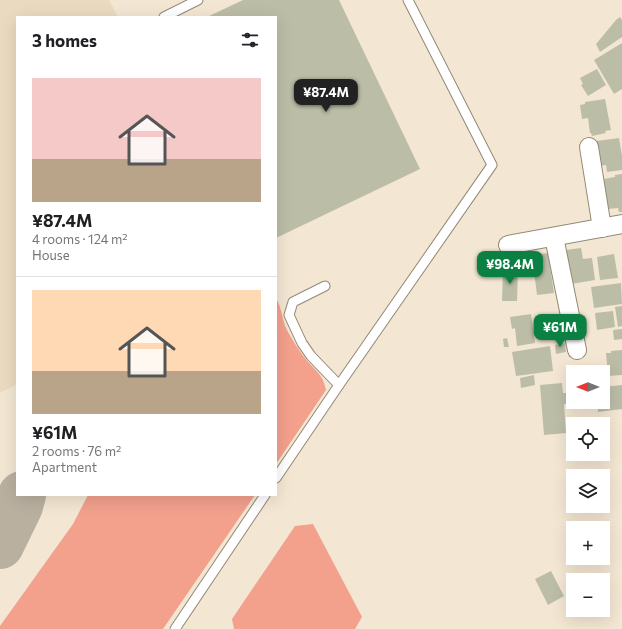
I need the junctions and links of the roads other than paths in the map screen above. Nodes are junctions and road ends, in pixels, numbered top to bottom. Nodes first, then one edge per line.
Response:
1 (198, 0) edge
2 (408, 0) edge
3 (166, 16) edge
4 (588, 147) dead end
5 (622, 224) edge
6 (602, 228) junction
7 (554, 237) junction
8 (508, 246) dead end
9 (325, 286) dead end
10 (577, 350) dead end
11 (339, 385) junction
12 (277, 477) edge
13 (264, 496) edge
14 (175, 629) edge

1 - 3 lane
2 - 11 lane
4 - 6 street
5 - 6 street
6 - 7 street
7 - 8 street
7 - 10 street
9 - 11 lane
11 - 12 lane
13 - 14 lane

